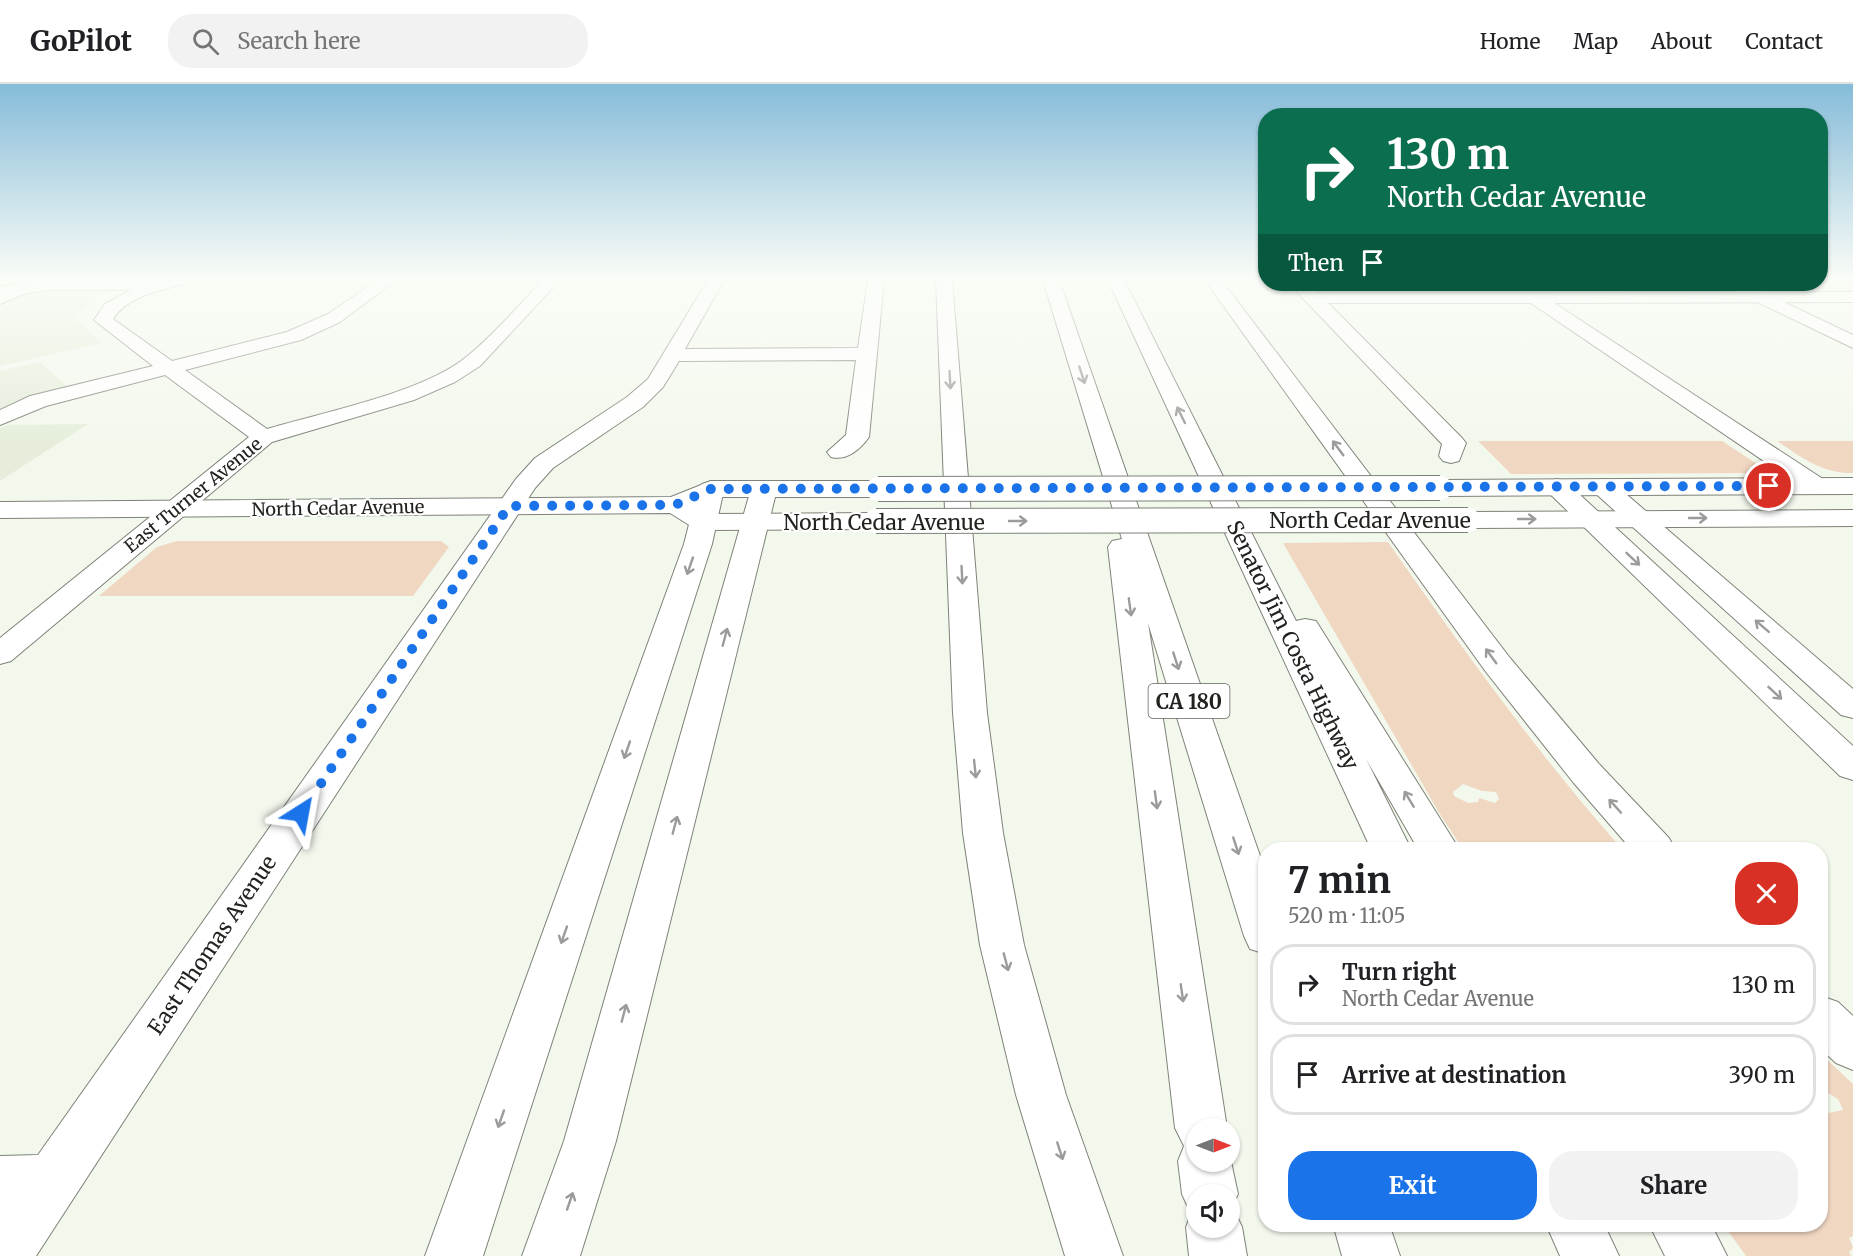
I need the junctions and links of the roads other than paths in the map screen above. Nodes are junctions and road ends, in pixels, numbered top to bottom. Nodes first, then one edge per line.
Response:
1 (124, 335) edge
2 (294, 335) edge
3 (499, 335) edge
4 (684, 335) edge
5 (869, 335) edge
6 (947, 335) edge
7 (1069, 335) edge
8 (1142, 335) edge
9 (1253, 335) edge
10 (1348, 335) edge
11 (1590, 335) edge
12 (1838, 335) edge
13 (1853, 342) edge
14 (867, 354) junction
15 (672, 355) junction
16 (168, 368) junction
17 (0, 418) edge
18 (264, 437) junction
19 (839, 452) dead end
20 (1451, 456) dead end
21 (1111, 465) junction
22 (1207, 468) junction
23 (1816, 486) junction
24 (1853, 486) edge
25 (1557, 487) junction
26 (1603, 487) junction
27 (697, 505) junction
28 (760, 505) junction
29 (509, 506) junction
30 (174, 509) junction
31 (0, 510) edge
32 (1853, 518) edge
33 (1591, 519) junction
34 (1640, 519) junction
35 (0, 654) edge
36 (1853, 707) edge
37 (1853, 767) edge
38 (1388, 842) edge
39 (1435, 842) edge
40 (1649, 842) edge
41 (1258, 912) edge
42 (1828, 1024) edge
43 (1853, 1048) edge
44 (1200, 1118) edge
45 (52, 1182) junction
46 (0, 1183) edge
47 (1364, 1232) edge
48 (1578, 1232) edge
49 (1682, 1232) edge
50 (1216, 1238) edge
51 (2, 1256) edge
52 (454, 1256) edge
53 (551, 1256) edge
54 (1094, 1256) edge
55 (1218, 1256) edge
56 (1371, 1256) edge
57 (1590, 1256) edge
58 (1698, 1256) edge

1 - 16 main road
2 - 16 main road
3 - 18 main road, East Turner Avenue
4 - 15 main road, East Thomas Avenue
5 - 14 main road
6 -> 54 main road
7 -> 21 main road, CA 180
22 -> 8 main road, Senator Jim Costa Highway
40 -> 9 main road
10 - 20 main road
11 - 23 main road
12 - 13 main road
14 - 15 main road
14 - 19 main road
15 - 29 main road, East Thomas Avenue
16 - 17 main road
16 - 18 main road
18 - 30 main road, East Turner Avenue
21 -> 41 main road, CA 180
21 -> 44 main road
22 - 38 main road, Senator Jim Costa Highway
39 -> 22 main road
23 - 24 main road, North Cedar Avenue
23 - 26 main road, North Cedar Avenue
25 - 26 main road, North Cedar Avenue
25 - 28 main road, North Cedar Avenue, bridge
25 - 33 main road
26 - 34 main road
27 - 28 main road, North Cedar Avenue
27 - 29 main road, North Cedar Avenue
27 -> 52 main road
28 -> 33 main road, North Cedar Avenue, bridge
53 -> 28 main road
29 - 30 main road, North Cedar Avenue
29 - 45 main road, East Thomas Avenue
30 - 31 main road, North Cedar Avenue
30 - 35 main road, East Turner Avenue
34 -> 32 main road, North Cedar Avenue
33 - 34 main road, North Cedar Avenue
33 -> 37 main road
36 -> 34 main road
42 - 43 main road
45 - 46 main road
45 - 51 main road, East Thomas Avenue
47 - 56 main road
48 - 57 main road
49 - 58 main road
50 - 55 main road

